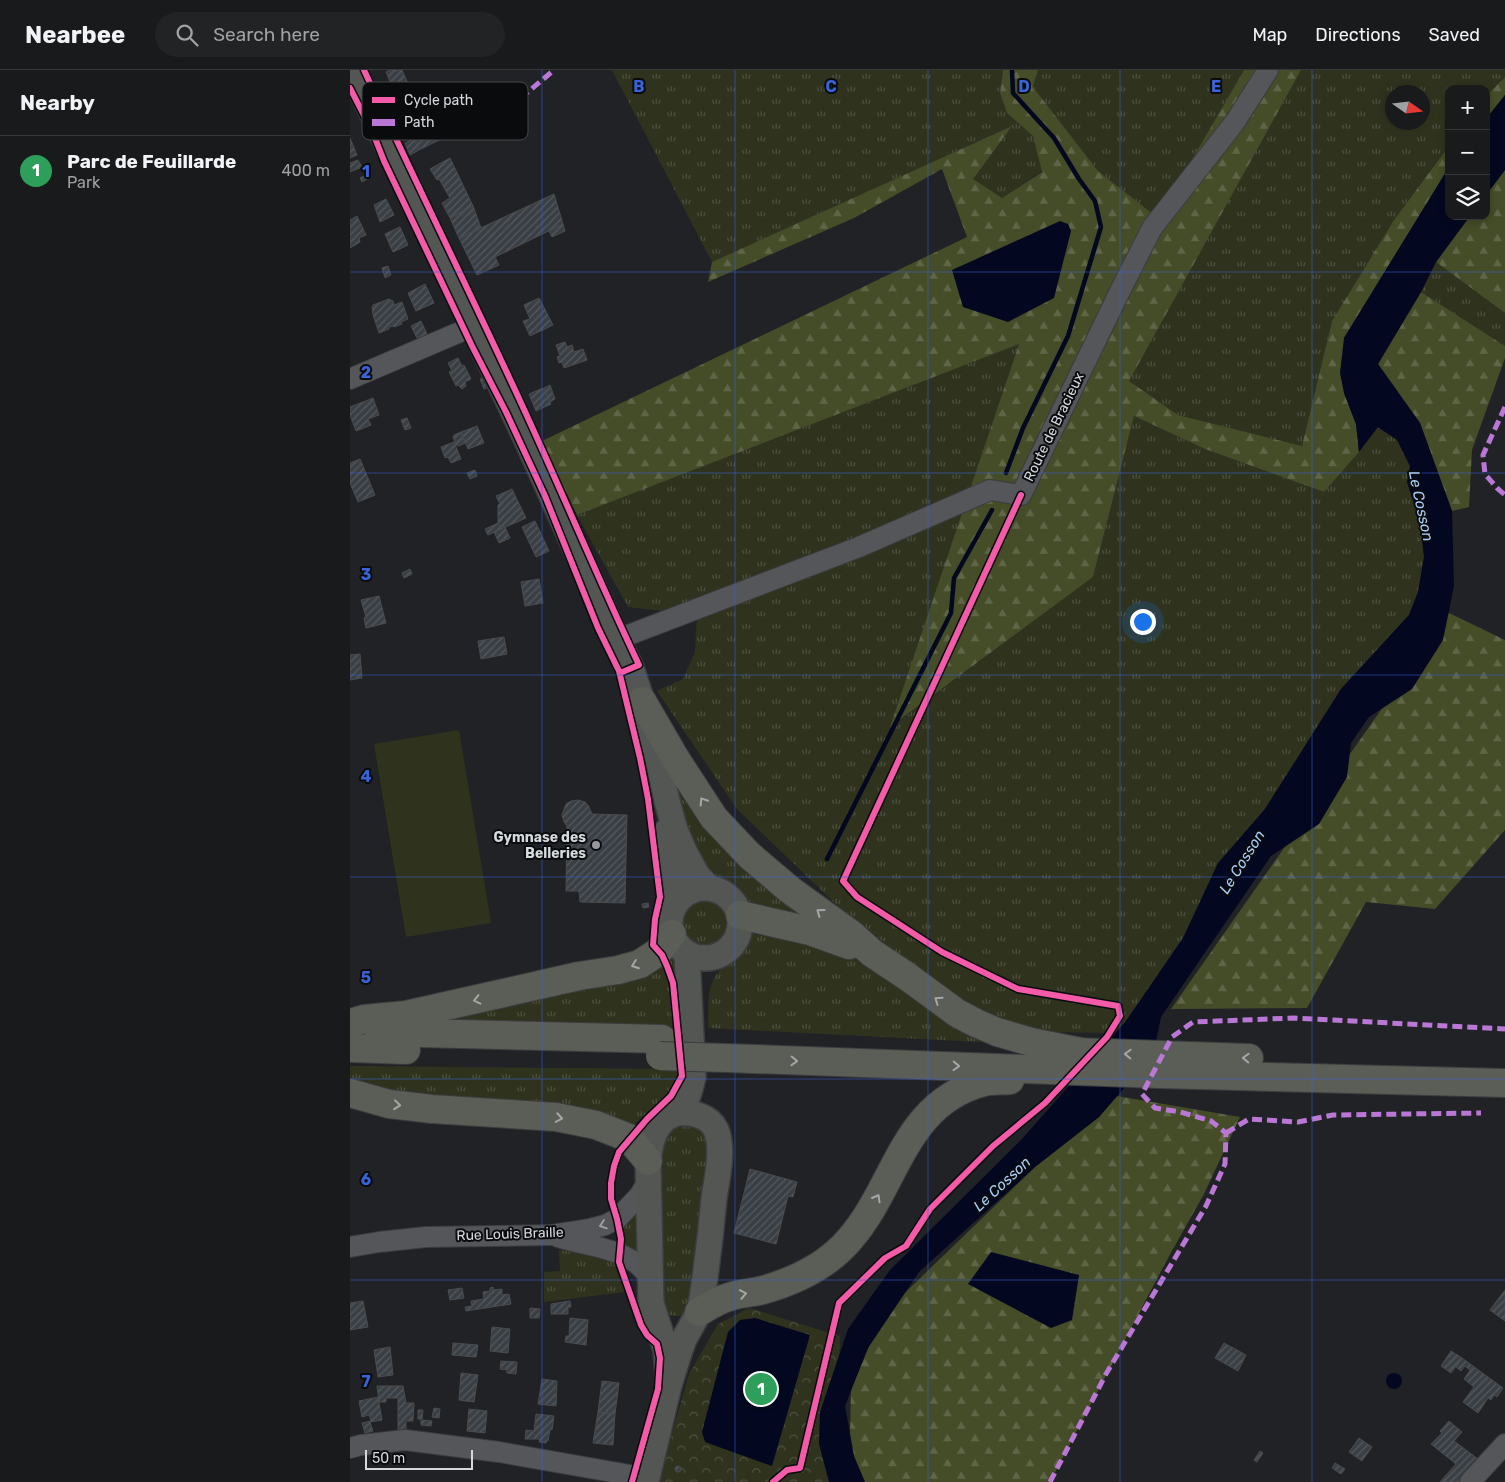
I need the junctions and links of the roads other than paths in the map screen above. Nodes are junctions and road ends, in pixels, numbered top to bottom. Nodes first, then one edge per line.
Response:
1 (352, 70) edge
2 (1268, 70) edge
3 (362, 91) edge
4 (385, 140) edge
5 (474, 326) junction
6 (350, 379) edge
7 (618, 639) junction
8 (642, 700) junction
9 (667, 801) junction
10 (709, 888) junction
11 (676, 903) junction
12 (740, 915) junction
13 (680, 944) junction
14 (872, 954) junction
15 (717, 956) junction
16 (350, 1023) edge
17 (350, 1031) edge
18 (661, 1047) junction
19 (350, 1048) edge
20 (1075, 1061) junction
21 (1167, 1065) junction
22 (1505, 1066) edge
23 (1505, 1083) edge
24 (350, 1093) edge
25 (676, 1113) junction
26 (710, 1122) junction
27 (648, 1171) junction
28 (551, 1235) junction
29 (350, 1247) edge
30 (650, 1278) junction
31 (695, 1318) junction
32 (657, 1322) junction
33 (669, 1385) junction
34 (1505, 1444) edge
35 (350, 1448) edge
36 (646, 1480) edge
37 (1470, 1482) edge

1 - 3 main road
2 - 7 street, Route de Bracieux
4 - 5 main road
5 - 6 street
5 - 7 main road
7 - 8 main road
8 - 9 main road
14 -> 8 highway
9 - 10 main road
9 - 11 main road
10 - 11 main road
10 - 12 main road
11 - 13 main road
12 - 14 highway
12 - 15 main road
13 - 15 main road
13 -> 16 highway
13 - 25 main road
20 -> 14 highway
15 - 26 main road
17 - 18 highway
18 - 19 highway
18 - 20 highway
20 - 21 highway
31 -> 20 highway
22 -> 21 highway
21 - 23 highway
24 -> 27 highway
25 - 26 main road
25 - 27 main road
26 - 31 main road
27 -> 28 street, Rue Louis Braille
27 - 30 main road
28 - 29 street, Rue Louis Braille
28 - 30 street
30 - 32 main road
31 - 32 main road
31 - 33 main road
32 - 33 main road
33 - 36 main road
34 - 37 street
35 - 36 street

